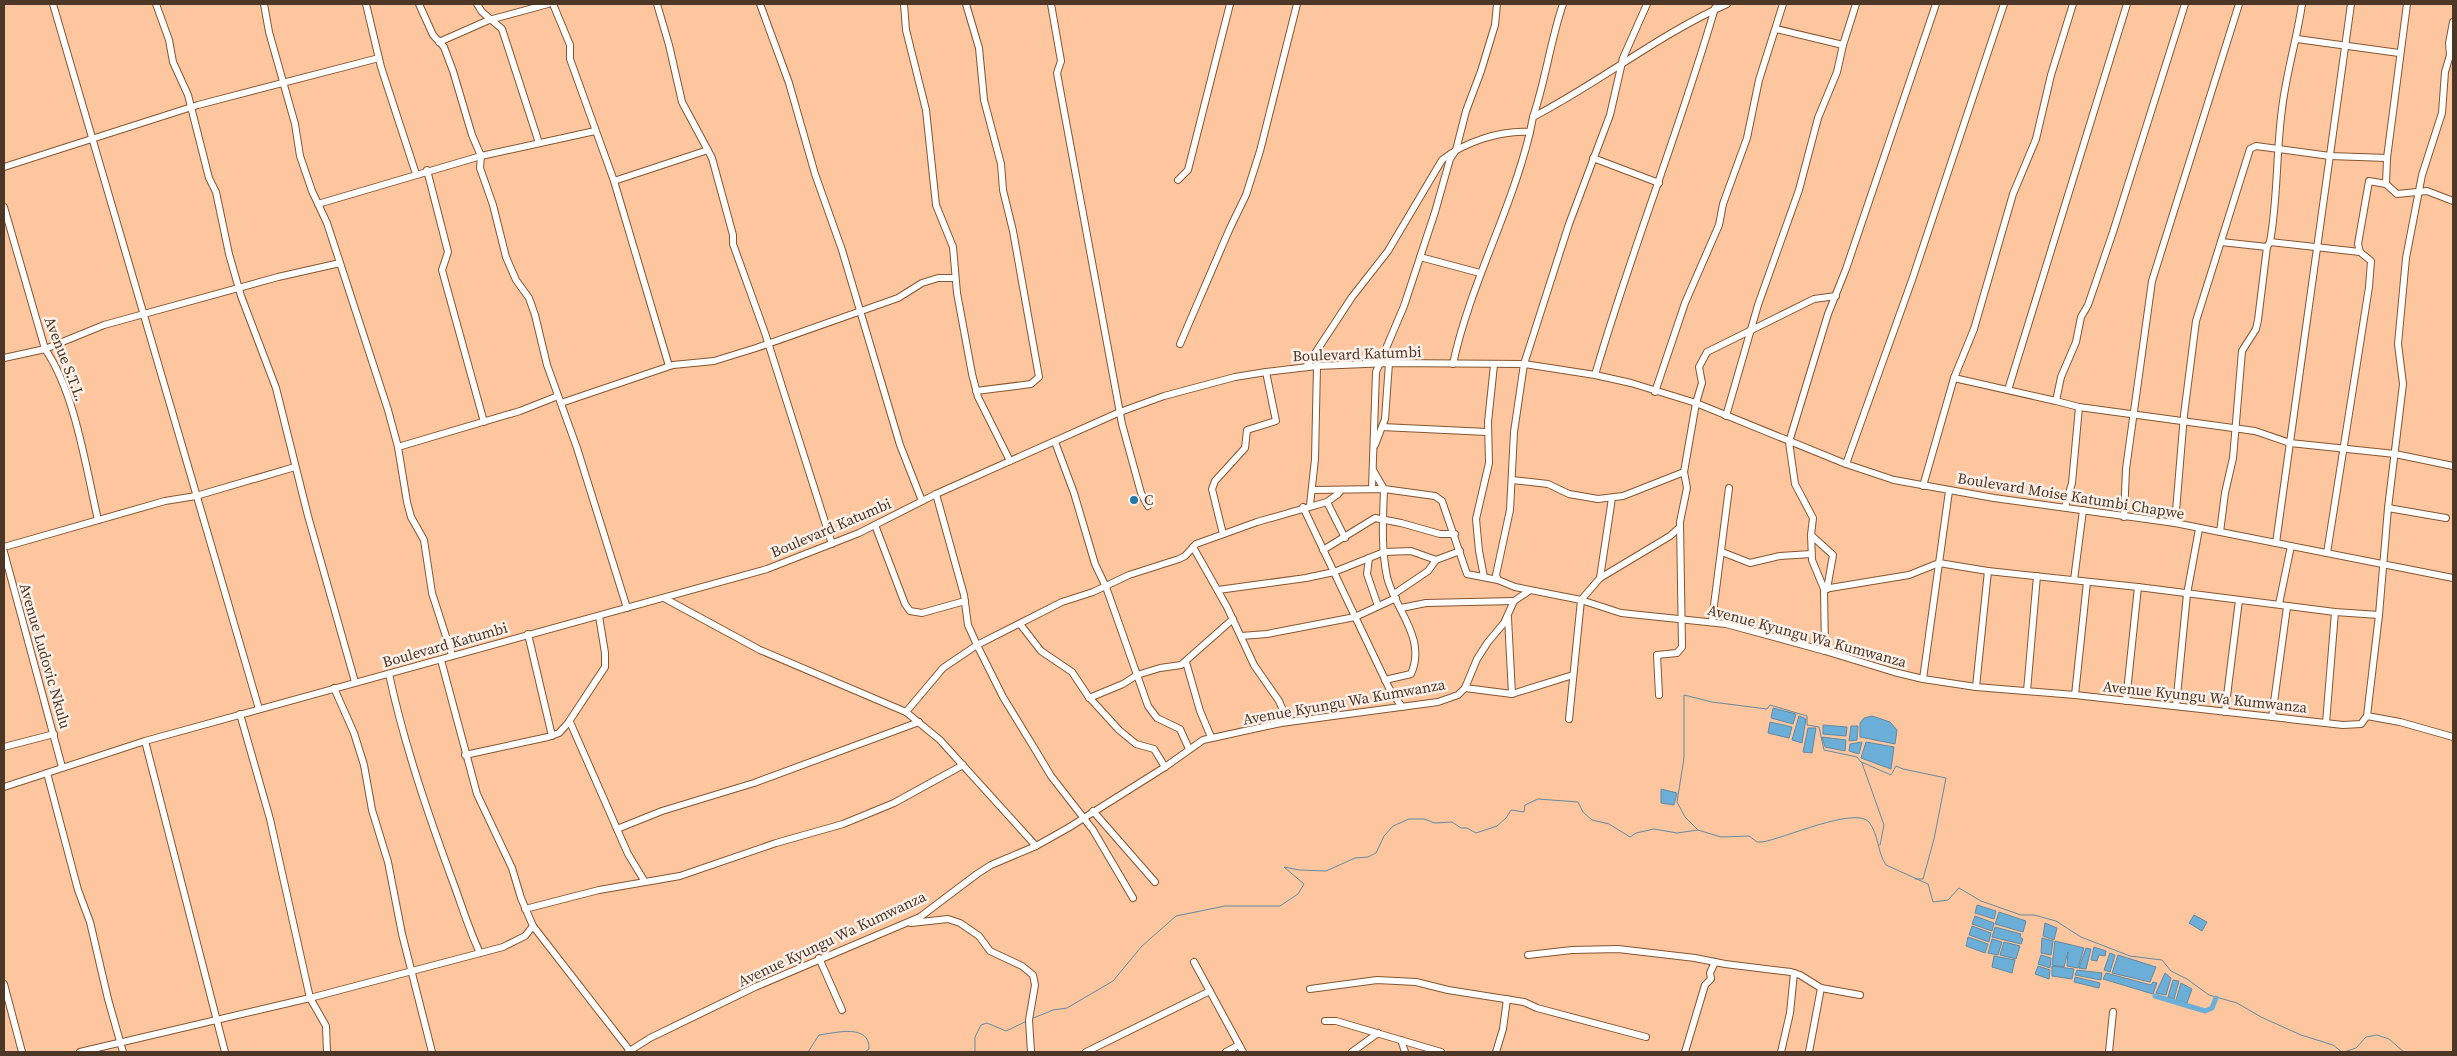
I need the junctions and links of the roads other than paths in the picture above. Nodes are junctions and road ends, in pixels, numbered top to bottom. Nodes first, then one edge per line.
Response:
1 (53, 4) edge
2 (156, 4) edge
3 (264, 4) edge
4 (366, 4) edge
5 (420, 4) edge
6 (477, 4) edge
7 (548, 4) edge
8 (553, 4) edge
9 (656, 4) edge
10 (760, 4) edge
11 (904, 4) edge
12 (966, 4) edge
13 (1051, 4) edge
14 (1230, 4) edge
15 (1297, 4) edge
16 (1498, 4) edge
17 (1563, 4) edge
18 (1647, 4) edge
19 (1727, 4) edge
20 (1783, 4) edge
21 (1856, 4) edge
22 (1936, 4) edge
23 (2004, 4) edge
24 (2073, 4) edge
25 (2126, 4) edge
26 (2185, 4) edge
27 (2239, 4) edge
28 (2302, 4) edge
29 (2351, 4) edge
30 (2407, 4) edge
31 (1716, 6) edge
32 (489, 20) junction
33 (2453, 22) edge
34 (1776, 29) junction
35 (2297, 39) junction
36 (438, 42) junction
37 (2345, 44) junction
38 (1843, 45) junction
39 (2399, 53) junction
40 (379, 58) junction
41 (1621, 65) junction
42 (283, 83) junction
43 (190, 107) junction
44 (1532, 117) junction
45 (594, 131) junction
46 (1530, 132) junction
47 (92, 139) junction
48 (539, 143) junction
49 (2278, 149) junction
50 (708, 150) junction
51 (1456, 150) junction
52 (480, 156) junction
53 (2330, 156) junction
54 (1593, 158) junction
55 (2387, 158) junction
56 (4, 167) edge
57 (427, 170) junction
58 (416, 174) junction
59 (1178, 180) dead end
60 (614, 181) junction
61 (1659, 183) junction
62 (2386, 184) junction
63 (2418, 193) junction
64 (2453, 201) edge
65 (318, 204) junction
66 (4, 207) edge
67 (2221, 242) junction
68 (2268, 245) junction
69 (2316, 249) junction
70 (2360, 252) junction
71 (1420, 257) junction
72 (340, 263) junction
73 (1480, 273) junction
74 (955, 278) junction
75 (239, 288) junction
76 (1836, 296) junction
77 (860, 310) junction
78 (143, 314) junction
79 (1750, 331) junction
80 (768, 343) junction
81 (1180, 344) dead end
82 (45, 349) junction
83 (4, 358) edge
84 (1389, 363) junction
85 (1379, 364) junction
86 (1453, 364) junction
87 (1524, 364) junction
88 (1494, 365) junction
89 (670, 366) junction
90 (1317, 366) junction
91 (1306, 367) junction
92 (1266, 372) junction
93 (1595, 375) junction
94 (1954, 378) junction
95 (2008, 390) junction
96 (976, 391) junction
97 (1655, 392) junction
98 (559, 399) junction
99 (2056, 401) junction
100 (1696, 403) junction
101 (2079, 407) junction
102 (1120, 412) junction
103 (2133, 415) junction
104 (1726, 416) junction
105 (484, 422) junction
106 (2184, 422) junction
107 (1382, 427) junction
108 (2235, 429) junction
109 (1487, 432) junction
110 (1054, 442) junction
111 (1789, 442) junction
112 (2290, 443) junction
113 (398, 447) junction
114 (1373, 448) junction
115 (2342, 450) junction
116 (2395, 454) junction
117 (1010, 461) junction
118 (1846, 464) junction
119 (2453, 466) edge
120 (295, 467) junction
121 (1373, 470) junction
122 (1684, 472) junction
123 (1512, 480) junction
124 (1924, 486) junction
125 (1372, 488) junction
126 (1729, 488) dead end
127 (1384, 489) junction
128 (1313, 490) junction
129 (1341, 490) junction
130 (1949, 490) junction
131 (936, 494) junction
132 (196, 496) junction
133 (1612, 498) junction
134 (922, 501) junction
135 (1327, 502) junction
136 (1148, 506) dead end
137 (1307, 506) junction
138 (2064, 507) junction
139 (2388, 508) junction
140 (2083, 510) junction
141 (2124, 517) junction
142 (2446, 518) dead end
143 (98, 520) junction
144 (1382, 520) junction
145 (2176, 523) junction
146 (875, 525) junction
147 (1680, 527) junction
148 (2199, 529) junction
149 (2220, 532) junction
150 (1223, 534) junction
151 (1455, 534) junction
152 (1811, 535) junction
153 (1670, 536) junction
154 (1681, 536) junction
155 (1345, 538) junction
156 (2276, 543) junction
157 (832, 544) junction
158 (2291, 546) junction
159 (4, 547) edge
160 (1193, 547) junction
161 (1323, 550) junction
162 (1460, 551) junction
163 (4, 552) edge
164 (1384, 552) junction
165 (1722, 552) junction
166 (2327, 553) junction
167 (1811, 554) junction
168 (1369, 558) junction
169 (1436, 560) junction
170 (1939, 563) junction
171 (2384, 564) junction
172 (1988, 571) junction
173 (1334, 572) junction
174 (2037, 576) junction
175 (1484, 577) junction
176 (1600, 578) junction
177 (2453, 578) edge
178 (1498, 580) junction
179 (2074, 580) junction
180 (2087, 582) junction
181 (1106, 587) junction
182 (2138, 587) junction
183 (1825, 589) junction
184 (1218, 590) junction
185 (1529, 591) junction
186 (2187, 594) junction
187 (1395, 596) junction
188 (664, 598) junction
189 (1581, 600) junction
190 (2239, 600) junction
191 (965, 601) junction
192 (1514, 602) junction
193 (2279, 604) junction
194 (1378, 606) junction
195 (2287, 607) junction
196 (627, 608) junction
197 (1401, 608) junction
198 (2335, 612) junction
199 (2379, 615) junction
200 (599, 616) junction
201 (1356, 617) junction
202 (1508, 617) junction
203 (1681, 618) junction
204 (1233, 619) junction
205 (1712, 621) junction
206 (1020, 624) junction
207 (528, 634) junction
208 (1241, 636) junction
209 (977, 645) junction
210 (1825, 650) junction
211 (452, 655) junction
212 (440, 660) junction
213 (1186, 662) junction
214 (389, 674) junction
215 (1573, 675) junction
216 (1137, 676) junction
217 (1923, 678) junction
218 (1385, 680) junction
219 (355, 682) junction
220 (1976, 687) junction
221 (334, 688) junction
222 (1465, 688) junction
223 (2027, 691) junction
224 (1512, 694) junction
225 (1659, 695) dead end
226 (2075, 695) junction
227 (1089, 698) junction
228 (2126, 701) junction
229 (2176, 706) junction
230 (1402, 707) junction
231 (259, 709) junction
232 (906, 712) junction
233 (2225, 712) junction
234 (240, 714) junction
235 (2367, 716) junction
236 (2272, 717) junction
237 (1569, 719) dead end
238 (570, 722) junction
239 (919, 722) junction
240 (1288, 722) junction
241 (2326, 723) junction
242 (54, 734) junction
243 (552, 736) junction
244 (1211, 737) junction
245 (2453, 737) edge
246 (145, 741) junction
247 (4, 746) edge
248 (1189, 749) junction
249 (465, 755) junction
250 (963, 765) junction
251 (62, 766) junction
252 (1165, 767) junction
253 (47, 772) junction
254 (4, 787) edge
255 (1093, 811) junction
256 (1084, 817) junction
257 (617, 829) junction
258 (1036, 846) junction
259 (645, 882) junction
260 (1155, 882) dead end
261 (1133, 898) dead end
262 (525, 909) junction
263 (900, 925) junction
264 (533, 926) junction
265 (480, 953) junction
266 (1528, 954) dead end
267 (819, 958) junction
268 (1194, 962) dead end
269 (1715, 962) junction
270 (411, 970) junction
271 (1794, 973) junction
272 (4, 984) edge
273 (1821, 988) junction
274 (1310, 989) dead end
275 (1210, 991) junction
276 (1860, 995) dead end
277 (310, 998) junction
278 (1507, 999) junction
279 (842, 1010) dead end
280 (2114, 1012) dead end
281 (217, 1018) junction
282 (1325, 1021) dead end
283 (1378, 1033) junction
284 (1646, 1038) dead end
285 (1401, 1040) junction
286 (122, 1042) junction
287 (1239, 1045) junction
288 (22, 1052) edge
289 (80, 1052) edge
290 (123, 1052) edge
291 (225, 1052) edge
292 (327, 1052) edge
293 (432, 1052) edge
294 (629, 1052) edge
295 (1031, 1052) edge
296 (1086, 1052) edge
297 (1226, 1052) edge
298 (1243, 1052) edge
299 (1352, 1052) edge
300 (1405, 1052) edge
301 (1441, 1052) edge
302 (1496, 1052) edge
303 (1685, 1052) edge
304 (1781, 1052) edge
305 (1809, 1052) edge
306 (2109, 1052) edge

1 - 47 street
2 - 43 street
3 - 42 street
4 - 40 street
5 - 36 street
6 - 32 street
7 - 32 street
8 - 45 street
9 - 50 street
10 - 77 street
11 - 74 street
12 - 96 street
13 - 102 street
14 - 59 street
15 - 81 street
16 - 51 street
17 - 44 street
18 - 41 street
19 - 31 street
20 - 34 street
21 - 38 street
22 - 76 street
23 - 118 street
24 - 94 street
25 - 95 street
26 - 99 street
27 - 103 street
28 - 35 street
29 - 37 street
30 - 39 street
31 - 41 street
31 - 61 street
32 - 36 street
32 - 48 street
33 - 63 street
34 - 38 street
34 - 97 street
35 - 37 street
35 - 49 street
36 - 52 street
37 - 39 street
37 - 53 street
38 - 79 street
39 - 55 street
40 - 42 street
40 - 58 street
41 - 44 street
41 - 54 street
42 - 43 street
42 - 65 street
43 - 47 street
43 - 75 street
44 - 46 street
45 - 48 street
45 - 60 street
46 - 51 street
46 - 73 street
47 - 56 street
47 - 78 street
48 - 52 street
49 - 53 street
49 - 67 street
49 - 68 street
50 - 60 street
50 - 80 street
51 - 71 street
51 - 91 street
52 - 57 street
52 - 98 street
53 - 55 street
53 - 69 street
54 - 61 street
54 - 87 street
55 - 62 street
57 - 58 street
57 - 105 street
58 - 65 street
60 - 89 street
61 - 93 street
62 - 63 street
62 - 70 street
63 - 64 street
63 - 116 street
65 - 72 street
66 - 82 street, Avenue S.T.L.
67 - 68 street
67 - 106 street
68 - 69 street
68 - 108 street
69 - 70 street
69 - 112 street
70 - 115 street
71 - 73 street
71 - 85 street
72 - 75 street
72 - 113 street
73 - 86 street
74 - 77 street
74 - 96 street
75 - 78 street
75 - 120 street
76 - 79 street
76 - 111 street
77 - 80 street
77 - 134 street
78 - 82 street
78 - 132 street
79 - 100 street
79 - 104 street
80 - 89 street
80 - 157 street
82 - 83 street
82 - 143 street, Avenue S.T.L.
84 - 85 street, Boulevard Katumbi
84 - 86 street, Boulevard Katumbi
84 - 107 street
85 - 90 street, Boulevard Katumbi
85 - 114 street
86 - 88 street, Boulevard Katumbi
87 - 88 street, Boulevard Katumbi
87 - 93 street, Boulevard Katumbi
87 - 123 street
88 - 109 street
89 - 98 street
90 - 91 street, Boulevard Katumbi
90 - 128 street
91 - 92 street, Boulevard Katumbi
92 - 102 street, Boulevard Katumbi
92 - 150 street
93 - 97 street, Boulevard Katumbi
94 - 95 street
94 - 124 street
95 - 99 street
96 - 117 street
97 - 100 street, Boulevard Katumbi
98 - 105 street
98 - 196 street
99 - 101 street
100 - 104 street, Boulevard Moise Katumbi Chapwe
100 - 122 street
101 - 103 street
101 - 138 street
102 - 110 street, Boulevard Katumbi
102 - 136 street
103 - 106 street
103 - 141 street
104 - 111 street, Boulevard Moise Katumbi Chapwe
105 - 113 street
106 - 108 street
106 - 145 street
107 - 109 street
107 - 114 street
108 - 112 street
108 - 149 street
109 - 175 street
110 - 117 street, Boulevard Katumbi
110 - 181 street
111 - 118 street, Boulevard Moise Katumbi Chapwe
111 - 152 street
112 - 115 street
112 - 156 street
113 - 211 street
114 - 121 street
115 - 116 street
115 - 166 street
116 - 119 street
116 - 139 street
117 - 131 street, Boulevard Katumbi
118 - 124 street, Boulevard Moise Katumbi Chapwe
120 - 132 street
120 - 219 street
121 - 125 street
121 - 127 street
122 - 133 street
122 - 147 street
123 - 133 street
123 - 178 street
124 - 130 street, Boulevard Moise Katumbi Chapwe
125 - 127 street
125 - 129 street
126 - 165 street
127 - 144 street
127 - 151 street
128 - 129 street
128 - 137 street
129 - 135 street
130 - 138 street, Boulevard Moise Katumbi Chapwe
130 - 170 street
131 - 134 street, Boulevard Katumbi
131 - 191 street
132 - 143 street
132 - 231 street
133 - 176 street
134 - 146 street, Boulevard Katumbi
135 - 137 street
135 - 155 street
137 - 150 street
137 - 161 street
138 - 140 street, Boulevard Moise Katumbi Chapwe
139 - 142 street
139 - 171 street
140 - 141 street, Boulevard Moise Katumbi Chapwe
140 - 179 street
141 - 145 street, Boulevard Moise Katumbi Chapwe
143 - 159 street
144 - 151 street
144 - 155 street
144 - 164 street
145 - 148 street, Boulevard Moise Katumbi Chapwe
146 - 157 street, Boulevard Katumbi
146 - 191 street
147 - 153 street
147 - 154 street
148 - 149 street, Boulevard Moise Katumbi Chapwe
148 - 186 street
149 - 156 street, Boulevard Moise Katumbi Chapwe
150 - 160 street
151 - 162 street
152 - 167 street
152 - 183 street
153 - 154 street
153 - 176 street
154 - 203 street
155 - 161 street
156 - 158 street, Boulevard Moise Katumbi Chapwe
157 - 188 street, Boulevard Katumbi
158 - 166 street, Boulevard Moise Katumbi Chapwe
158 - 193 street
160 - 181 street
160 - 184 street
161 - 173 street
162 - 169 street
162 - 175 street, Avenue Kyungu Wa Kumwanza
163 - 242 street, Avenue Ludovic Nkulu
164 - 168 street
164 - 169 street
164 - 187 street
165 - 167 street
165 - 205 street
166 - 171 street, Boulevard Moise Katumbi Chapwe
167 - 183 street
168 - 173 street
168 - 194 street
169 - 187 street
170 - 172 street
170 - 183 street
170 - 217 street
171 - 177 street, Boulevard Moise Katumbi Chapwe
171 - 199 street
172 - 174 street
172 - 220 street
173 - 184 street
173 - 201 street
174 - 179 street
174 - 223 street
175 - 178 street, Avenue Kyungu Wa Kumwanza
176 - 189 street
178 - 185 street, Avenue Kyungu Wa Kumwanza
179 - 180 street
180 - 182 street
180 - 226 street
181 - 206 street
181 - 216 street
182 - 186 street
182 - 228 street
183 - 210 street
184 - 204 street
185 - 189 street, Avenue Kyungu Wa Kumwanza
185 - 192 street
186 - 190 street
186 - 229 street
187 - 194 street
187 - 197 street
188 - 196 street, Boulevard Katumbi
188 - 232 street
189 - 203 street, Avenue Kyungu Wa Kumwanza
189 - 215 street
190 - 193 street
190 - 233 street
191 - 209 street
192 - 197 street
192 - 202 street, Avenue Kyungu Wa Kumwanza
193 - 195 street
194 - 201 street
195 - 198 street
195 - 236 street
196 - 200 street, Boulevard Katumbi
197 - 218 street
198 - 199 street
198 - 241 street
199 - 235 street
200 - 207 street, Boulevard Katumbi
200 - 238 street
201 - 208 street
201 - 218 street
202 - 222 street, Avenue Kyungu Wa Kumwanza
202 - 224 street
203 - 205 street, Avenue Kyungu Wa Kumwanza
203 - 225 street
204 - 208 street
204 - 213 street
205 - 210 street, Avenue Kyungu Wa Kumwanza
206 - 209 street
206 - 227 street
207 - 211 street, Boulevard Katumbi
207 - 243 street
208 - 240 street
209 - 232 street
209 - 256 street
210 - 217 street, Avenue Kyungu Wa Kumwanza
211 - 212 street, Boulevard Katumbi
212 - 214 street, Boulevard Katumbi
212 - 249 street
213 - 216 street
213 - 244 street
214 - 219 street, Boulevard Katumbi
214 - 265 street
215 - 224 street
215 - 237 street
216 - 227 street
216 - 248 street
217 - 220 street, Avenue Kyungu Wa Kumwanza
218 - 230 street
219 - 221 street, Boulevard Katumbi
220 - 223 street, Avenue Kyungu Wa Kumwanza
221 - 231 street, Boulevard Katumbi
221 - 270 street
222 - 224 street
222 - 230 street, Avenue Kyungu Wa Kumwanza
223 - 226 street, Avenue Kyungu Wa Kumwanza
226 - 228 street, Avenue Kyungu Wa Kumwanza
227 - 252 street
228 - 229 street, Avenue Kyungu Wa Kumwanza
229 - 233 street, Avenue Kyungu Wa Kumwanza
230 - 240 street, Avenue Kyungu Wa Kumwanza
231 - 234 street, Boulevard Katumbi
232 - 239 street
233 - 236 street, Avenue Kyungu Wa Kumwanza
234 - 246 street, Boulevard Katumbi
234 - 277 street
235 - 241 street, Avenue Kyungu Wa Kumwanza
235 - 245 street
236 - 241 street, Avenue Kyungu Wa Kumwanza
238 - 243 street
238 - 257 street
239 - 250 street
239 - 257 street
240 - 244 street, Avenue Kyungu Wa Kumwanza
242 - 247 street
242 - 251 street, Avenue Ludovic Nkulu
243 - 249 street
244 - 248 street, Avenue Kyungu Wa Kumwanza
246 - 251 street, Boulevard Katumbi
246 - 281 street
248 - 252 street, Avenue Kyungu Wa Kumwanza
249 - 262 street
250 - 258 street
250 - 259 street
251 - 253 street, Boulevard Katumbi
252 - 255 street, Avenue Kyungu Wa Kumwanza
253 - 254 street, Boulevard Katumbi
253 - 286 street
255 - 256 street, Avenue Kyungu Wa Kumwanza
255 - 260 street
256 - 258 street, Avenue Kyungu Wa Kumwanza
256 - 261 street
257 - 259 street
258 - 263 street, Avenue Kyungu Wa Kumwanza
259 - 262 street
262 - 264 street
263 - 267 street, Avenue Kyungu Wa Kumwanza
263 - 295 street
264 - 265 street
264 - 294 street
265 - 270 street
266 - 269 street
267 - 279 street
267 - 294 street, Avenue Kyungu Wa Kumwanza
268 - 275 street
269 - 271 street
269 - 303 street
270 - 277 street
270 - 293 street
271 - 273 street
271 - 304 street
272 - 288 street
273 - 276 street
273 - 305 street
274 - 278 street
275 - 287 street
275 - 296 street
277 - 281 street
277 - 292 street
278 - 284 street
278 - 302 street
280 - 306 street
281 - 286 street
281 - 291 street
282 - 283 street
283 - 285 street
283 - 299 street
285 - 300 street
285 - 301 street
286 - 289 street
286 - 290 street
287 - 297 street
287 - 298 street

